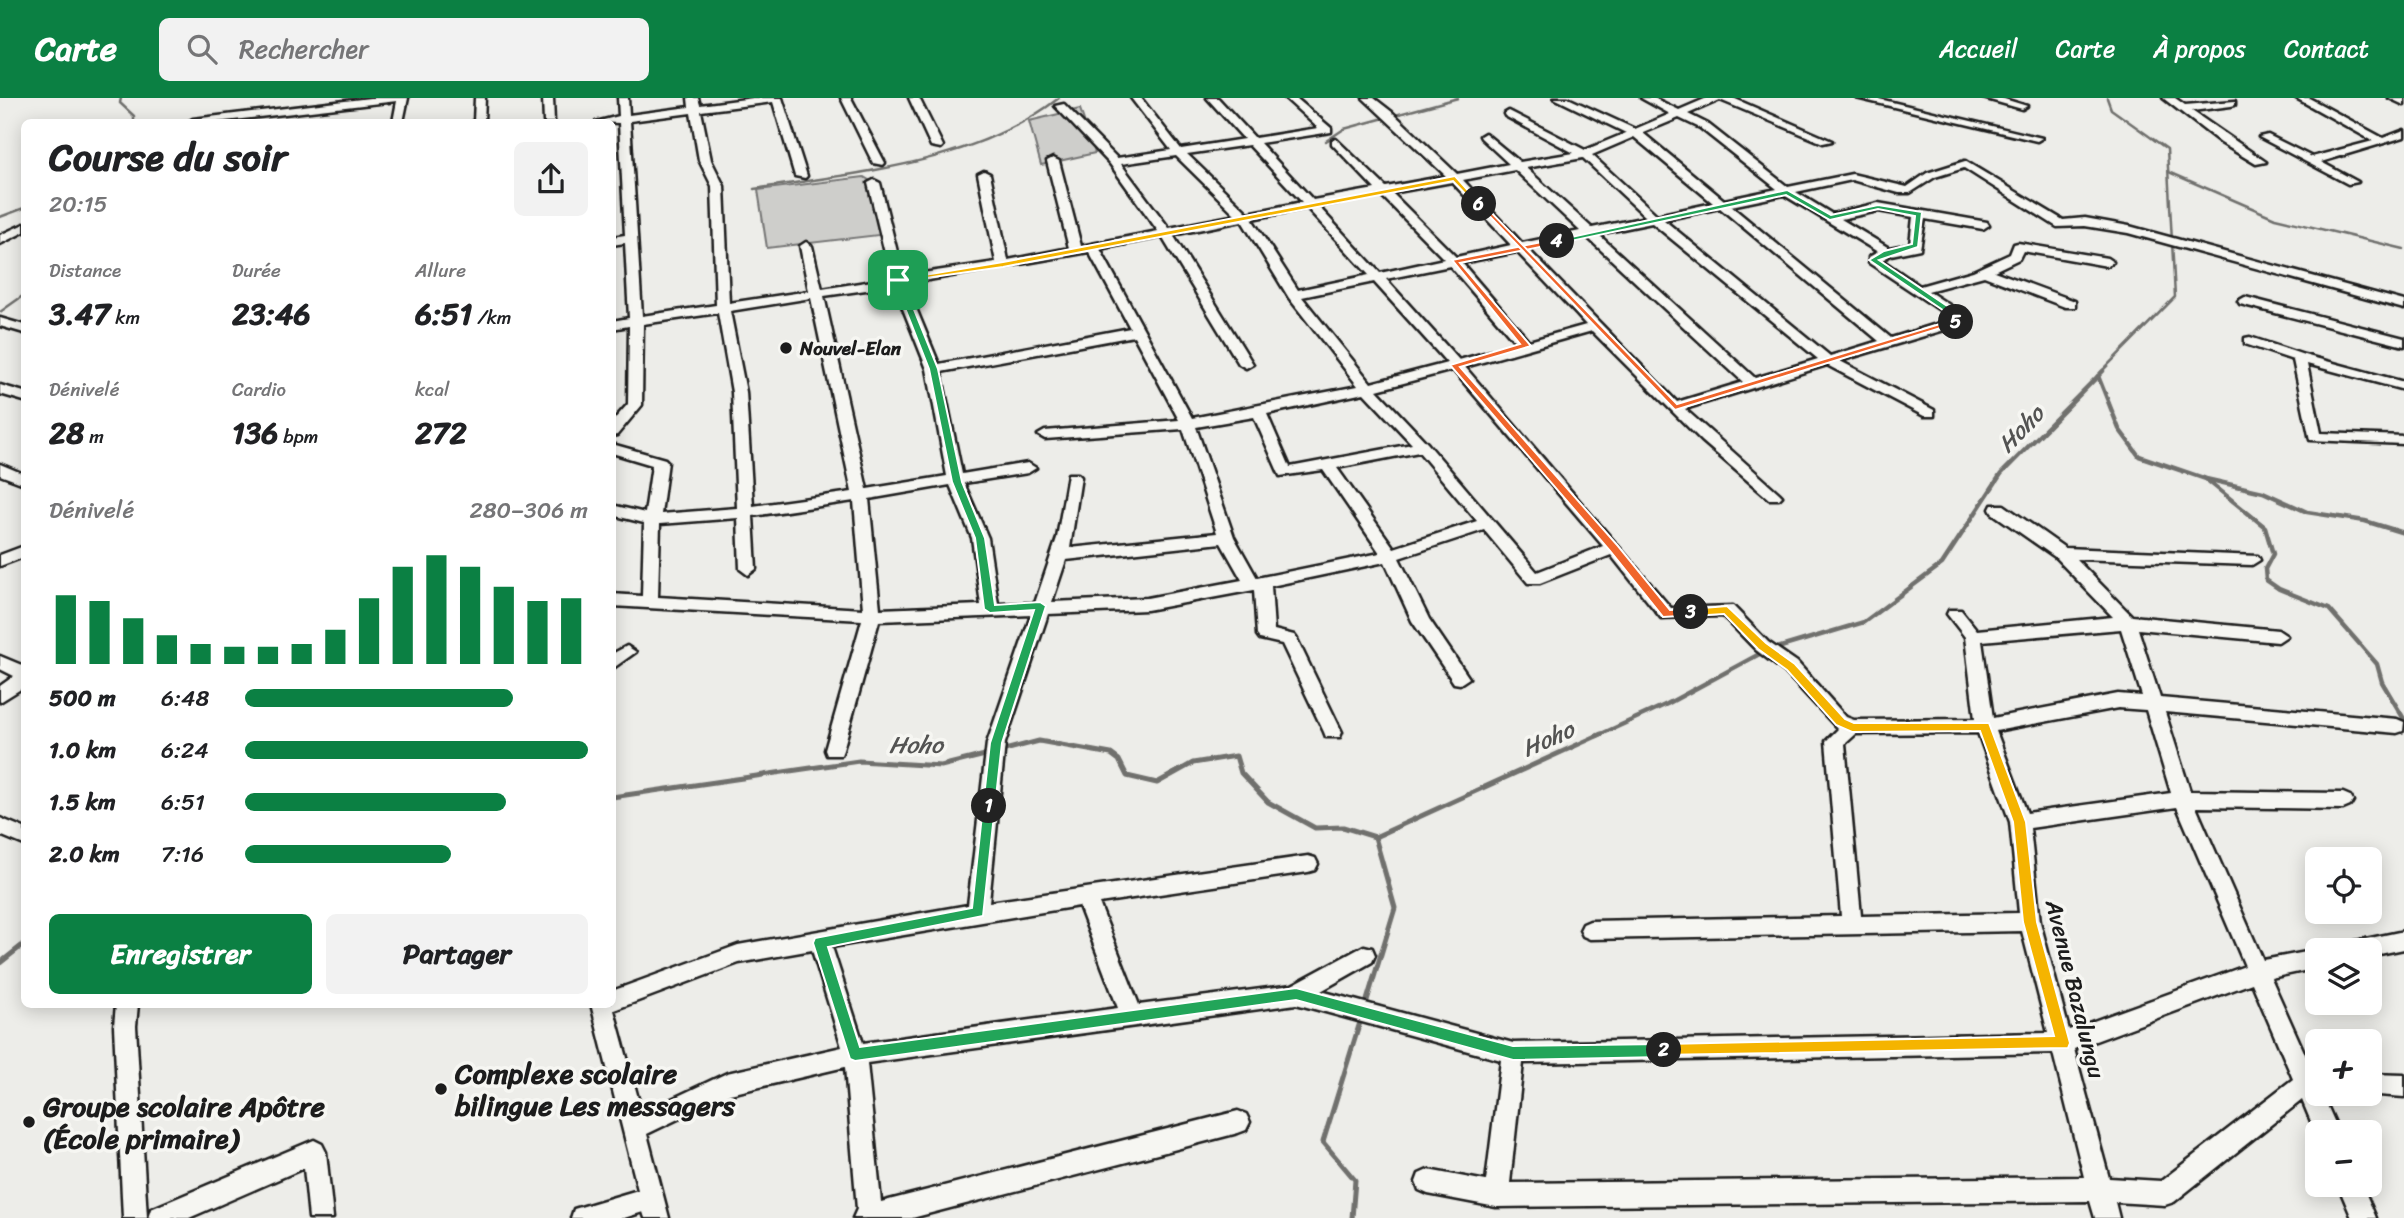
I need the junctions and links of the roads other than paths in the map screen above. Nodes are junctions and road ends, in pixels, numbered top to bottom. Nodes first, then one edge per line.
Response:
1 (255, 98) edge
2 (397, 98) edge
3 (403, 98) edge
4 (480, 98) edge
5 (548, 98) edge
6 (623, 98) edge
7 (777, 98) edge
8 (846, 98) edge
9 (914, 98) edge
10 (1136, 98) edge
11 (1212, 98) edge
12 (1290, 98) edge
13 (1368, 98) edge
14 (1559, 98) edge
15 (1646, 98) edge
16 (1716, 98) edge
17 (1724, 98) edge
18 (1861, 98) edge
19 (1988, 98) edge
20 (2168, 98) edge
21 (2217, 98) edge
22 (2301, 98) edge
23 (2395, 98) edge
24 (2236, 100) edge
25 (333, 101) edge
26 (2404, 102) edge
27 (694, 104) edge
28 (1060, 106) dead end
29 (2022, 106) dead end
30 (2181, 109) junction
31 (1680, 113) junction
32 (1509, 114) dead end
33 (248, 119) edge
34 (326, 119) edge
35 (399, 119) edge
36 (479, 119) edge
37 (549, 119) edge
38 (625, 119) junction
39 (616, 120) edge
40 (1636, 133) junction
41 (2404, 133) edge
42 (1485, 136) dead end
43 (2264, 137) dead end
44 (2037, 138) dead end
45 (1252, 141) junction
46 (1827, 141) dead end
47 (1335, 142) dead end
48 (2383, 142) junction
49 (937, 145) dead end
50 (1178, 152) junction
51 (1585, 154) junction
52 (1053, 161) dead end
53 (2311, 161) junction
54 (1114, 162) junction
55 (2260, 162) dead end
56 (879, 163) dead end
57 (1518, 167) junction
58 (984, 174) dead end
59 (802, 176) dead end
60 (1455, 178) junction
61 (2352, 182) dead end
62 (874, 183) dead end
63 (1385, 191) junction
64 (1787, 192) junction
65 (1310, 204) junction
66 (1723, 206) junction
67 (1919, 214) junction
68 (1245, 217) junction
69 (1830, 218) junction
70 (1657, 220) junction
71 (1983, 225) dead end
72 (21, 230) edge
73 (1166, 233) junction
74 (1590, 234) junction
75 (632, 238) junction
76 (0, 240) edge
77 (616, 240) edge
78 (806, 246) dead end
79 (1093, 247) junction
80 (1521, 249) junction
81 (1076, 250) junction
82 (1887, 253) junction
83 (1454, 262) junction
84 (2107, 262) dead end
85 (1003, 265) junction
86 (1983, 271) junction
87 (1376, 277) junction
88 (898, 280) junction
89 (1918, 290) junction
90 (815, 292) junction
91 (1294, 295) junction
92 (2245, 301) dead end
93 (2070, 304) dead end
94 (2404, 305) edge
95 (723, 306) junction
96 (636, 321) junction
97 (0, 322) edge
98 (616, 324) edge
99 (1596, 326) junction
100 (21, 329) edge
101 (1138, 331) junction
102 (2250, 341) dead end
103 (1888, 342) junction
104 (2404, 342) edge
105 (1526, 346) junction
106 (2299, 358) junction
107 (1827, 360) junction
108 (1246, 364) dead end
109 (1455, 365) junction
110 (934, 369) junction
111 (1752, 383) junction
112 (2404, 386) edge
113 (0, 389) edge
114 (1368, 389) junction
115 (21, 396) edge
116 (1675, 407) junction
117 (1929, 413) dead end
118 (1260, 414) junction
119 (1189, 426) junction
120 (616, 427) edge
121 (1045, 435) dead end
122 (2404, 440) edge
123 (1423, 447) junction
124 (616, 449) edge
125 (1327, 465) junction
126 (1028, 468) dead end
127 (0, 469) edge
128 (1073, 477) dead end
129 (21, 478) edge
130 (957, 482) junction
131 (861, 496) junction
132 (1774, 496) dead end
133 (1997, 509) dead end
134 (616, 511) edge
135 (746, 512) junction
136 (652, 520) junction
137 (1486, 524) junction
138 (1226, 537) junction
139 (1614, 548) junction
140 (21, 552) edge
141 (2061, 553) junction
142 (1059, 555) junction
143 (1390, 555) junction
144 (2252, 560) dead end
145 (0, 561) edge
146 (748, 569) dead end
147 (1258, 584) junction
148 (616, 600) edge
149 (650, 602) junction
150 (1040, 606) junction
151 (990, 609) junction
152 (1955, 614) dead end
153 (872, 615) junction
154 (2127, 622) junction
155 (1973, 636) junction
156 (2278, 636) dead end
157 (627, 652) dead end
158 (616, 660) edge
159 (0, 662) edge
160 (21, 672) edge
161 (1460, 678) dead end
162 (21, 680) edge
163 (0, 695) edge
164 (2153, 704) junction
165 (1984, 726) junction
166 (2397, 726) dead end
167 (1852, 727) junction
168 (1333, 732) dead end
169 (834, 750) dead end
170 (2183, 799) junction
171 (2343, 801) dead end
172 (2020, 822) junction
173 (0, 826) edge
174 (21, 836) edge
175 (1308, 864) dead end
176 (1086, 897) junction
177 (978, 912) junction
178 (2030, 922) junction
179 (1852, 926) junction
180 (1590, 930) dead end
181 (2404, 940) edge
182 (820, 943) junction
183 (2382, 945) edge
184 (1364, 955) dead end
185 (2305, 961) edge
186 (2257, 971) junction
187 (1296, 994) junction
188 (616, 1000) edge
189 (127, 1008) edge
190 (606, 1008) edge
191 (1132, 1015) junction
192 (2063, 1043) junction
193 (1513, 1053) junction
194 (855, 1054) junction
195 (2305, 1071) edge
196 (2382, 1085) edge
197 (2404, 1086) edge
198 (2305, 1088) edge
199 (1238, 1122) dead end
200 (635, 1128) junction
201 (1428, 1182) dead end
202 (2098, 1189) junction
203 (1496, 1195) junction
204 (2355, 1197) edge
205 (654, 1208) edge
206 (867, 1217) edge
207 (135, 1218) edge
208 (160, 1218) edge
209 (321, 1218) edge
210 (583, 1218) edge
211 (2107, 1218) edge
212 (2364, 1218) edge

1 - 33 street
2 - 25 street
3 - 35 street
4 - 36 street
5 - 37 street
6 - 38 street
7 - 27 street
7 - 59 street
8 - 56 street
9 - 49 street
10 - 50 street
11 - 45 street
12 - 45 street
13 - 60 street
14 - 40 street
15 - 31 street
16 - 31 street
17 - 46 street
18 - 44 street
19 - 29 street
20 - 30 street
21 - 24 street
22 - 48 street
23 - 26 street
24 - 30 street
25 - 33 street
25 - 34 street
27 - 38 street
27 - 95 street
28 - 54 street
30 - 55 street
31 - 40 street
31 - 64 street
32 - 51 street
38 - 39 street
38 - 75 street
40 - 51 street
40 - 66 street
41 - 48 street
42 - 57 street
43 - 53 street
45 - 50 street
45 - 65 street
47 - 63 street
48 - 53 street
50 - 54 street
50 - 68 street
51 - 57 street
51 - 70 street
52 - 81 street
53 - 61 street
54 - 73 street
57 - 60 street
57 - 74 street
58 - 85 street
60 - 63 street
60 - 80 street
62 - 88 street
63 - 65 street
63 - 83 street
64 - 66 street
64 - 69 street
64 - 94 street
65 - 68 street
65 - 87 street
66 - 70 street
66 - 103 street
67 - 69 street
67 - 71 street
67 - 82 street
68 - 73 street
68 - 91 street
69 - 82 street
70 - 74 street
70 - 107 street
72 - 76 street
73 - 79 street
73 - 108 street
74 - 80 street
74 - 111 street
75 - 77 street
75 - 96 street
78 - 90 street
79 - 81 street
79 - 101 street
80 - 83 street
80 - 99 street
81 - 85 street
82 - 89 street
83 - 87 street
83 - 105 street
84 - 86 street
85 - 88 street
86 - 89 street
86 - 93 street
87 - 91 street
87 - 109 street
88 - 90 street
88 - 110 street
89 - 103 street
90 - 95 street
90 - 131 street
91 - 114 street
92 - 104 street
95 - 96 street
95 - 135 street
96 - 98 street
96 - 120 street
97 - 100 street
99 - 105 street
99 - 116 street
101 - 110 street
101 - 119 street
102 - 106 street
103 - 107 street
105 - 109 street
106 - 112 street
106 - 122 street
107 - 111 street
107 - 117 street
109 - 114 street
109 - 139 street
110 - 130 street
111 - 116 street
113 - 115 street
114 - 118 street
114 - 123 street
116 - 132 street
118 - 119 street
118 - 125 street
119 - 121 street
119 - 138 street
123 - 125 street
123 - 137 street
124 - 136 street
125 - 143 street
126 - 130 street
127 - 129 street
128 - 142 street
130 - 131 street
130 - 151 street
131 - 135 street
131 - 153 street
133 - 141 street
134 - 136 street
135 - 136 street
135 - 146 street
136 - 149 street
137 - 139 street
137 - 143 street
138 - 142 street
138 - 147 street
139 - 167 street
140 - 145 street
141 - 144 street
141 - 154 street
142 - 150 street
143 - 147 street
143 - 161 street
147 - 150 street
147 - 168 street
148 - 149 street
149 - 153 street
150 - 151 street
150 - 177 street
151 - 153 street
152 - 155 street
153 - 169 street
154 - 155 street
154 - 156 street
154 - 164 street
155 - 165 street, Avenue Bazalungu
157 - 158 street
159 - 160 street
162 - 163 street
164 - 165 street
164 - 166 street
164 - 170 street
165 - 167 street
165 - 172 street, Avenue Bazalungu
167 - 179 street
170 - 171 street
170 - 172 street
170 - 186 street
172 - 178 street, Avenue Bazalungu
173 - 174 street
175 - 176 street
176 - 177 street
176 - 191 street
177 - 182 street
178 - 179 street
178 - 192 street, Avenue Bazalungu
179 - 180 street
181 - 183 street
182 - 188 street
182 - 194 street
184 - 187 street
185 - 186 street
186 - 192 street
186 - 195 street
187 - 191 street
187 - 193 street
189 - 207 street
190 - 200 street
191 - 194 street
192 - 193 street
192 - 202 street, Avenue Bazalungu
193 - 203 street
194 - 200 street
194 - 206 street
196 - 197 street
198 - 202 street
199 - 206 street
200 - 205 street
201 - 203 street
202 - 203 street
202 - 211 street, Avenue Bazalungu
204 - 212 street
205 - 210 street
208 - 209 street

